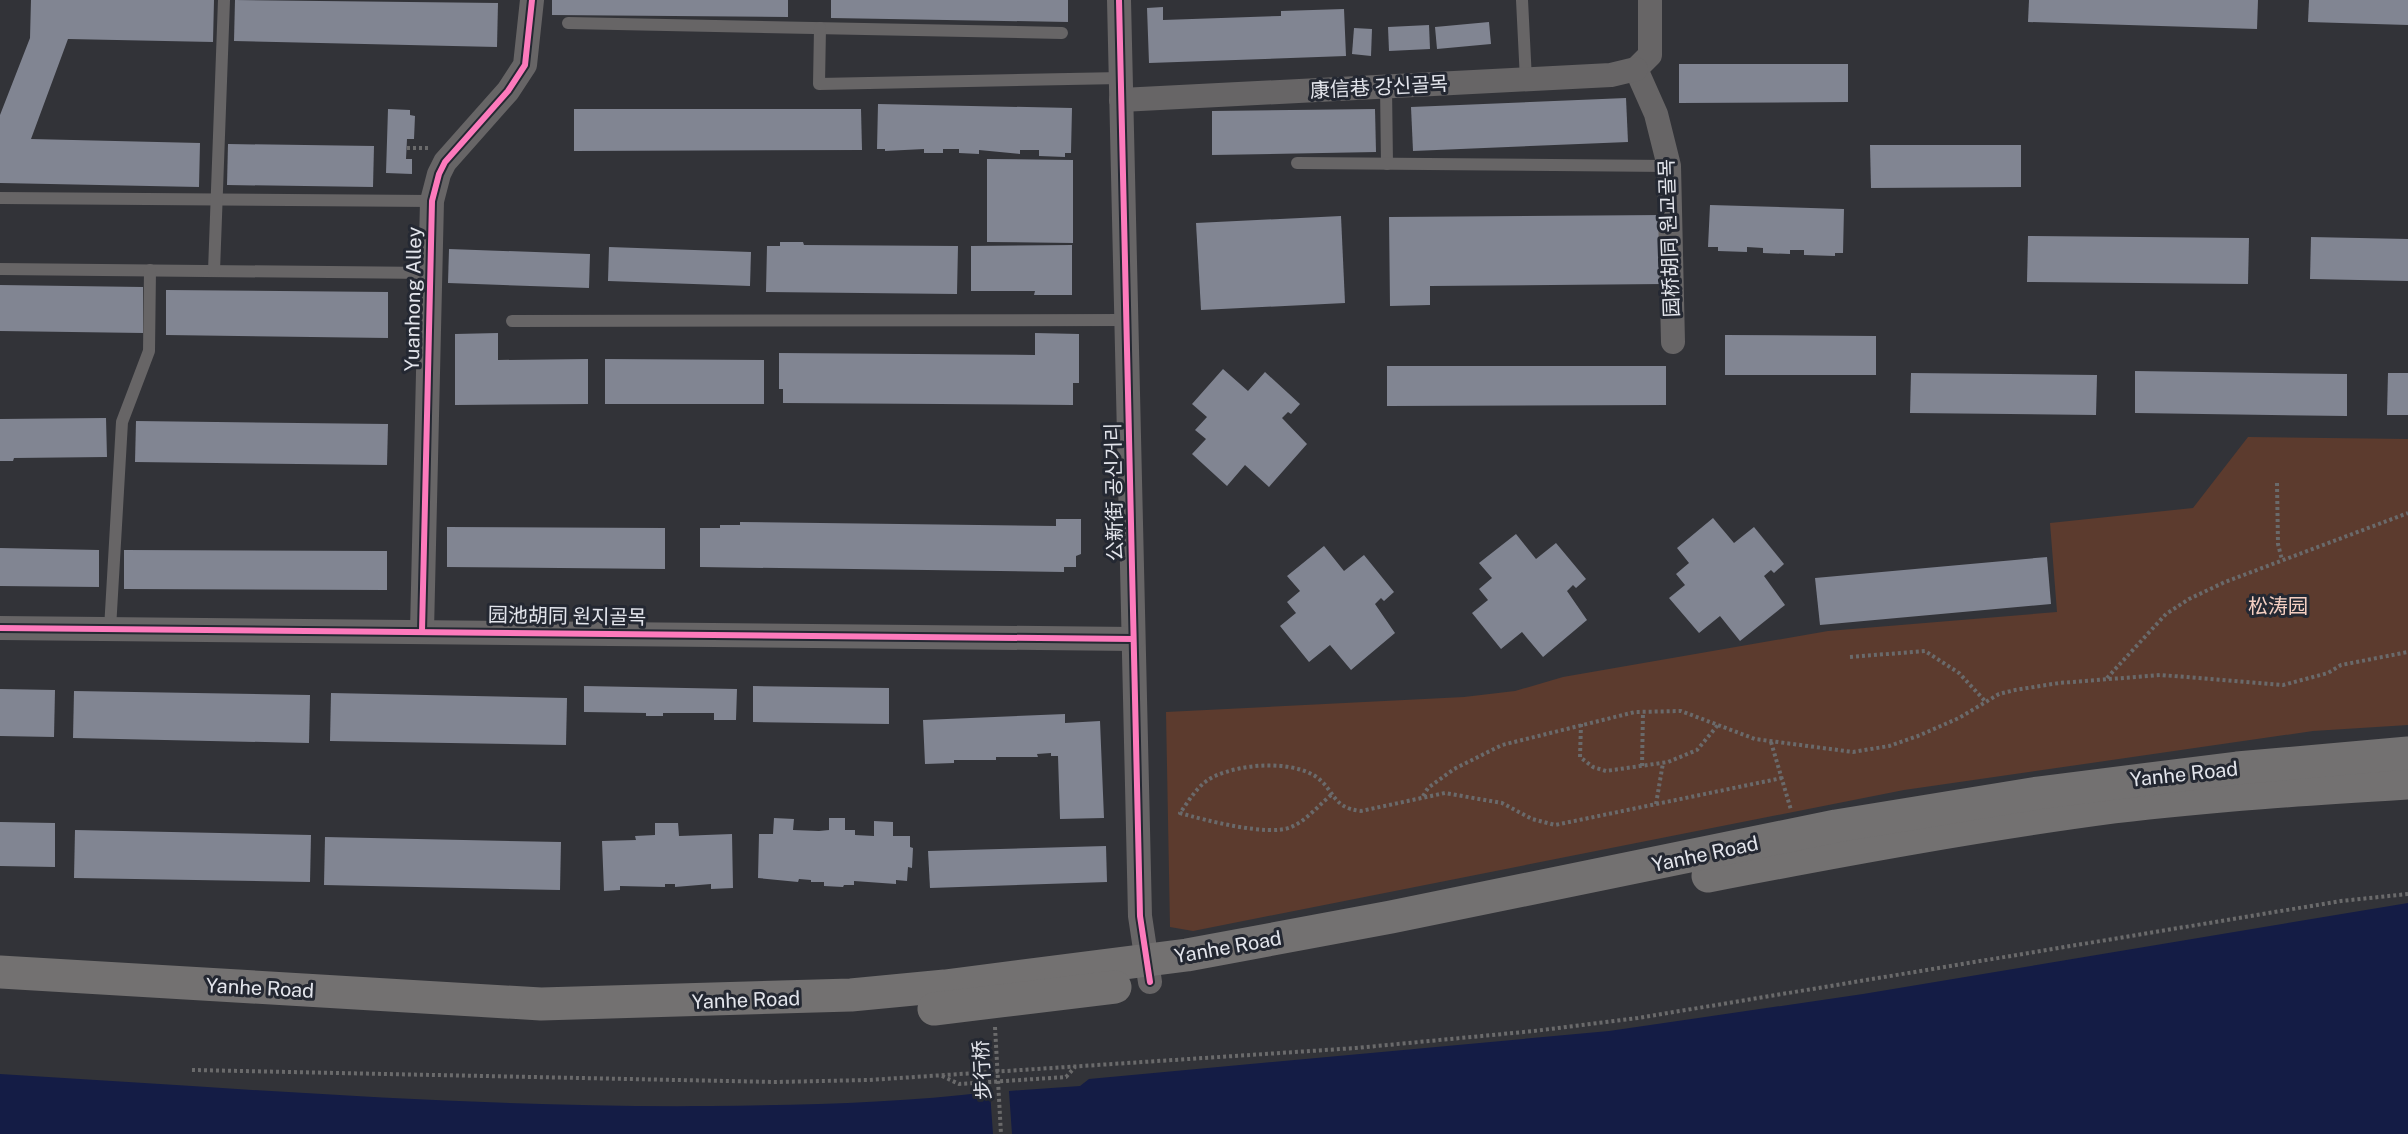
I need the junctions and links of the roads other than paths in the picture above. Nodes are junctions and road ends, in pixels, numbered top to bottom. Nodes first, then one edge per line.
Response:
1 (224, 0) edge
2 (532, 0) edge
3 (1119, 0) edge
4 (1522, 0) edge
5 (1650, 0) edge
6 (568, 23) dead end
7 (820, 28) junction
8 (1062, 33) dead end
9 (1636, 69) junction
10 (1526, 80) junction
11 (1386, 87) junction
12 (1121, 89) junction
13 (1297, 163) dead end
14 (1387, 164) junction
15 (1669, 166) junction
16 (0, 198) edge
17 (216, 200) junction
18 (432, 201) junction
19 (0, 269) edge
20 (150, 270) junction
21 (214, 271) junction
22 (430, 273) junction
23 (1126, 320) junction
24 (512, 321) dead end
25 (1673, 342) dead end
26 (0, 628) edge
27 (110, 629) junction
28 (422, 631) junction
29 (1133, 639) junction
30 (2408, 753) edge
31 (2408, 783) edge
32 (1148, 971) junction
33 (0, 972) edge
34 (0, 995) edge

1 - 17 lane
2 - 18 street, Yuanhong Alley
3 - 12 street, 公新街 공신거리
4 - 10 lane
5 - 9 street
6 - 7 lane
7 - 8 lane
7 - 12 lane
9 - 10 street, 康信巷 강신골목
9 - 15 street, 园桥胡同 원교골목
10 - 11 street, 康信巷 강신골목
11 - 12 street, 康信巷 강신골목
11 - 14 lane
12 - 23 street, 公新街 공신거리
13 - 14 lane
14 - 15 lane
15 - 25 street, 园桥胡同 원교골목
16 - 17 lane
17 - 18 lane
17 - 21 lane
18 - 22 street, Yuanhong Alley
19 - 20 lane
20 - 21 lane
20 - 27 lane
21 - 22 lane
22 - 28 street, Yuanhong Alley
23 - 24 lane
23 - 29 street, 公新街 공신거리
26 - 27 street, 园池胡同 원지골목
27 - 28 street, 园池胡同 원지골목
28 - 29 street, 园池胡同 원지골목
29 - 32 street, 公新街 공신거리
30 - 32 main road, Yanhe Road
31 - 32 main road, Yanhe Road
32 - 33 main road, Yanhe Road
32 - 34 main road, Yanhe Road

